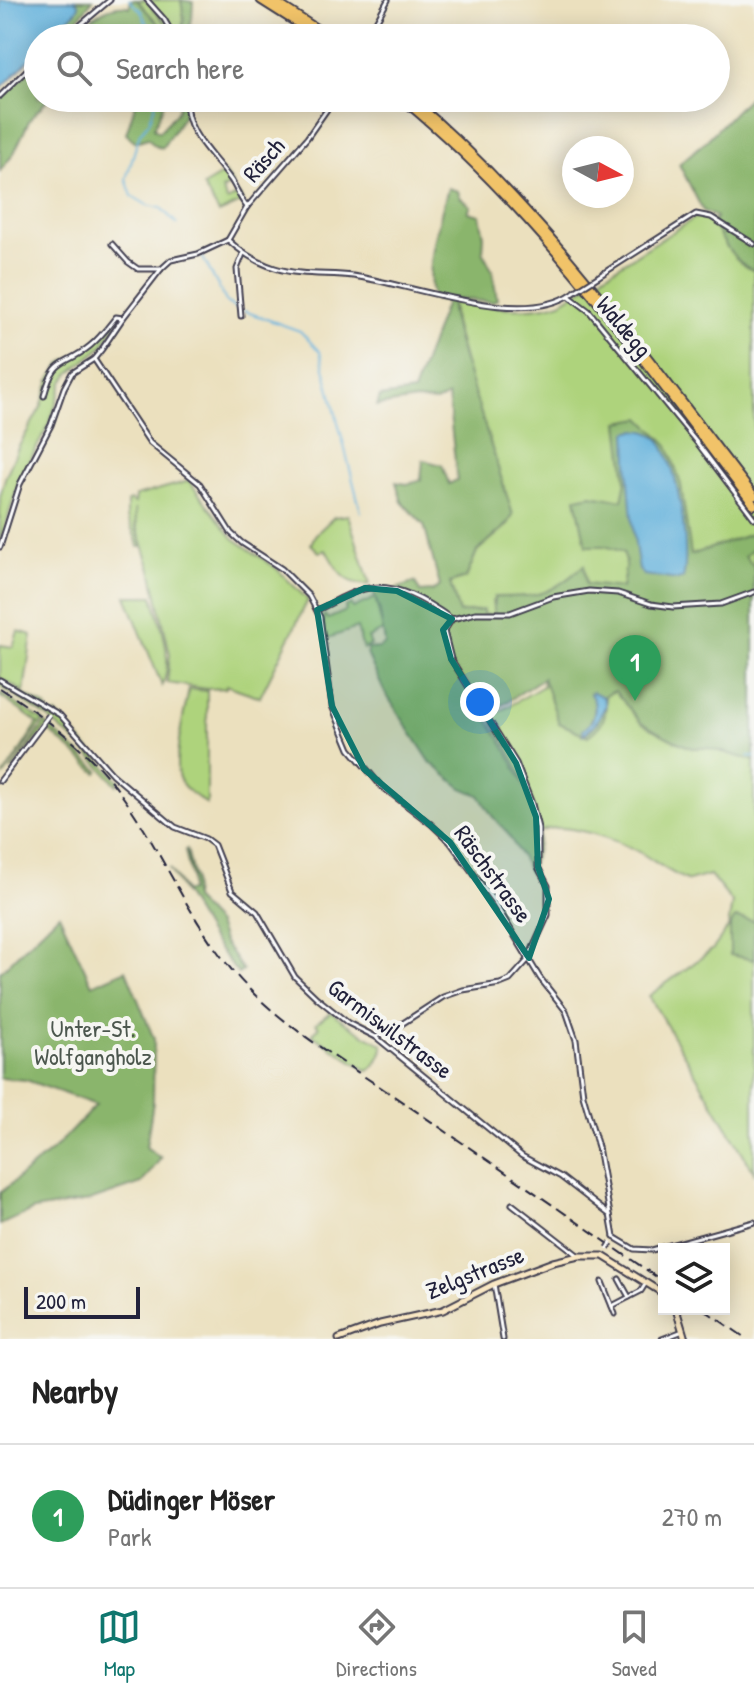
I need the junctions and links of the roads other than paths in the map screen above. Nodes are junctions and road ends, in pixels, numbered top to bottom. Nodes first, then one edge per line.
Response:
1 (110, 0) edge
2 (147, 0) edge
3 (261, 0) edge
4 (272, 0) edge
5 (388, 0) edge
6 (82, 24) edge
7 (167, 24) edge
8 (299, 24) edge
9 (309, 24) edge
10 (375, 24) edge
11 (24, 73) edge
12 (0, 96) edge
13 (187, 112) edge
14 (325, 112) edge
15 (417, 112) edge
16 (425, 112) edge
17 (247, 207) junction
18 (228, 240) junction
19 (112, 244) dead end
20 (754, 244) edge
21 (243, 254) junction
22 (161, 269) junction
23 (569, 296) junction
24 (241, 316) dead end
25 (123, 318) junction
26 (94, 359) junction
27 (44, 396) dead end
28 (754, 496) edge
29 (754, 505) edge
30 (754, 518) edge
31 (0, 547) edge
32 (754, 592) edge
33 (317, 610) junction
34 (452, 619) junction
35 (0, 680) edge
36 (50, 713) junction
37 (0, 781) edge
38 (529, 958) junction
39 (376, 1037) junction
40 (512, 1204) dead end
41 (610, 1215) junction
42 (754, 1222) edge
43 (614, 1237) junction
44 (579, 1256) junction
45 (603, 1256) junction
46 (619, 1279) dead end
47 (602, 1282) dead end
48 (646, 1283) junction
49 (494, 1284) junction
50 (658, 1290) edge
51 (641, 1291) junction
52 (644, 1296) dead end
53 (629, 1297) junction
54 (612, 1306) junction
55 (615, 1314) dead end
56 (678, 1315) edge
57 (683, 1331) junction
58 (339, 1339) edge
59 (503, 1339) edge
60 (662, 1339) edge
61 (685, 1339) edge

1 - 6 street
2 - 7 street
3 - 8 highway
4 - 9 highway
5 - 10 street
11 - 12 street
13 - 17 street, Räsch
14 - 17 street, Räsch
15 - 29 highway
16 - 28 highway
17 - 18 street, Räsch
18 - 21 street
18 - 22 street
19 - 22 street
20 - 23 street, Waldegg, bridge
21 - 23 street
21 - 24 street
22 - 25 street
23 - 30 street, Waldegg
25 - 26 street
25 - 27 street
26 - 31 street
26 - 33 street, Räschstrasse
32 - 34 street
33 - 34 street
33 - 38 street, Räschstrasse
34 - 38 street
35 - 36 street, Garmiswilstrasse
36 - 37 street, bridge
36 - 39 street, Garmiswilstrasse
38 - 39 street
38 - 41 street, Räschstrasse
39 - 41 street, Garmiswilstrasse
40 - 44 street, Zelgstrasse
41 - 43 street, Räschstrasse
42 - 43 street
43 - 45 street, bridge
44 - 45 street, Zelgstrasse
44 - 49 street, Zelgstrasse
45 - 48 street
46 - 53 street
47 - 54 street
48 - 50 street
48 - 51 street
49 - 58 street, Zelgstrasse
49 - 59 street
51 - 52 street
51 - 53 street
53 - 54 street
54 - 55 street
56 - 57 street
57 - 60 street
57 - 61 street

